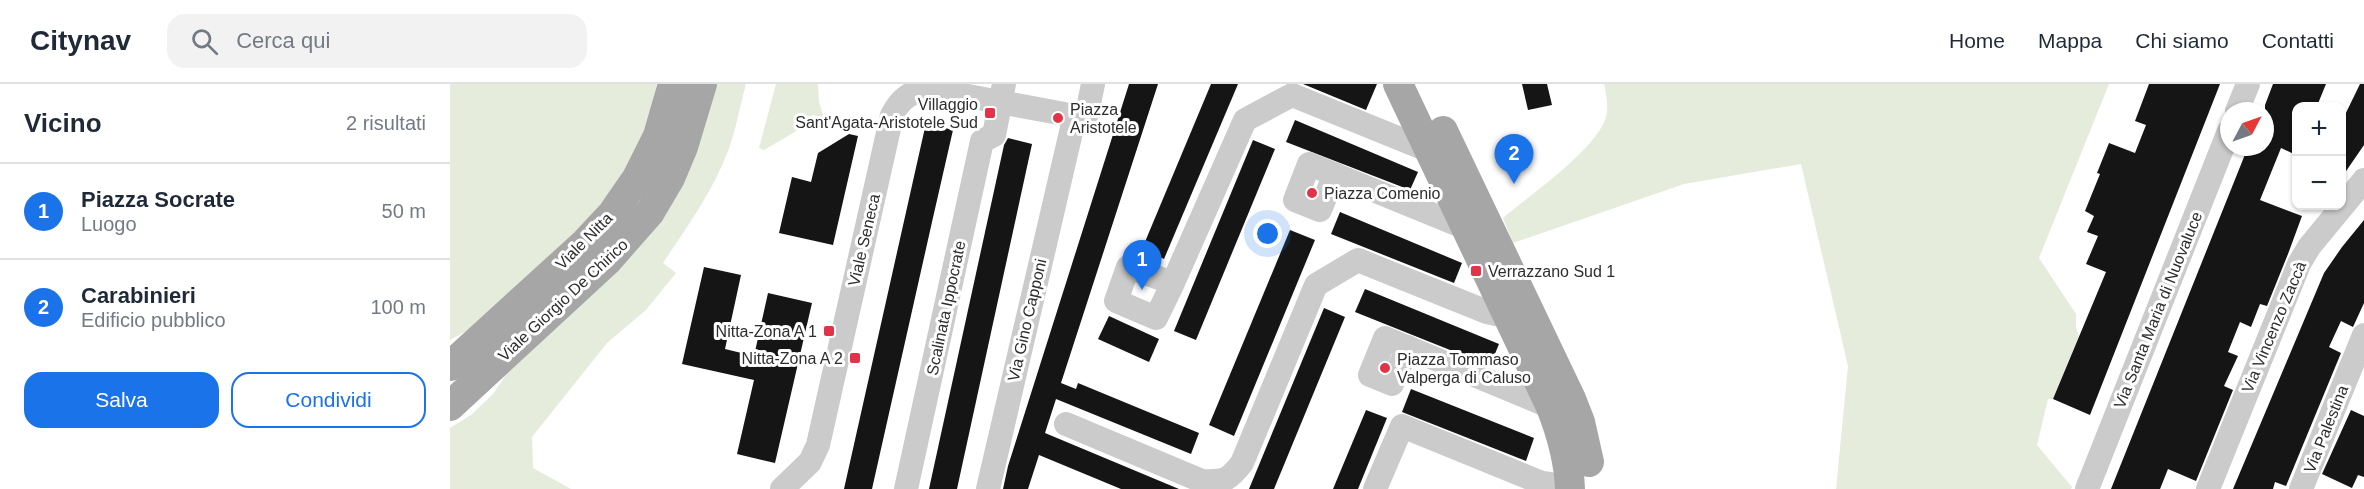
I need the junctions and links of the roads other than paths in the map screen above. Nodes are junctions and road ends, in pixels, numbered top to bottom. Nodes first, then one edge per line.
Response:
1 (673, 84) edge
2 (702, 84) edge
3 (1093, 84) edge
4 (1398, 84) edge
5 (1420, 84) edge
6 (2248, 84) edge
7 (1003, 93) edge
8 (2241, 102) edge
9 (1075, 116) junction
10 (1430, 151) junction
11 (2220, 154) edge
12 (1341, 177) dead end
13 (2364, 180) edge
14 (1466, 228) junction
15 (1177, 274) dead end
16 (1509, 317) junction
17 (2364, 335) edge
18 (1413, 349) dead end
19 (450, 366) edge
20 (450, 406) edge
21 (1551, 407) junction
22 (1066, 424) dead end
23 (1578, 477) edge
24 (782, 489) edge
25 (906, 489) edge
26 (988, 489) edge
27 (1375, 489) edge
28 (2087, 489) edge
29 (2208, 489) edge
30 (2301, 489) edge

1 - 19 main road, Viale Nitta
2 - 20 main road, Viale Giorgio De Chirico
3 - 9 street
4 - 10 main road
5 - 23 main road
6 - 8 street
7 - 9 street, Viale Seneca
7 - 24 street, Viale Seneca
7 - 25 street, Scalinata Ippocrate
9 - 26 street, Via Gino Capponi
10 - 14 main road
10 - 15 street
11 - 28 street, Via Santa Maria di Nuovaluce
12 - 14 street
13 - 29 street, Via Vincenzo Zaccà
14 - 16 main road
16 - 21 main road
16 - 22 street
17 - 30 street, Via Palestina
18 - 21 street
21 - 23 main road
23 - 27 street

